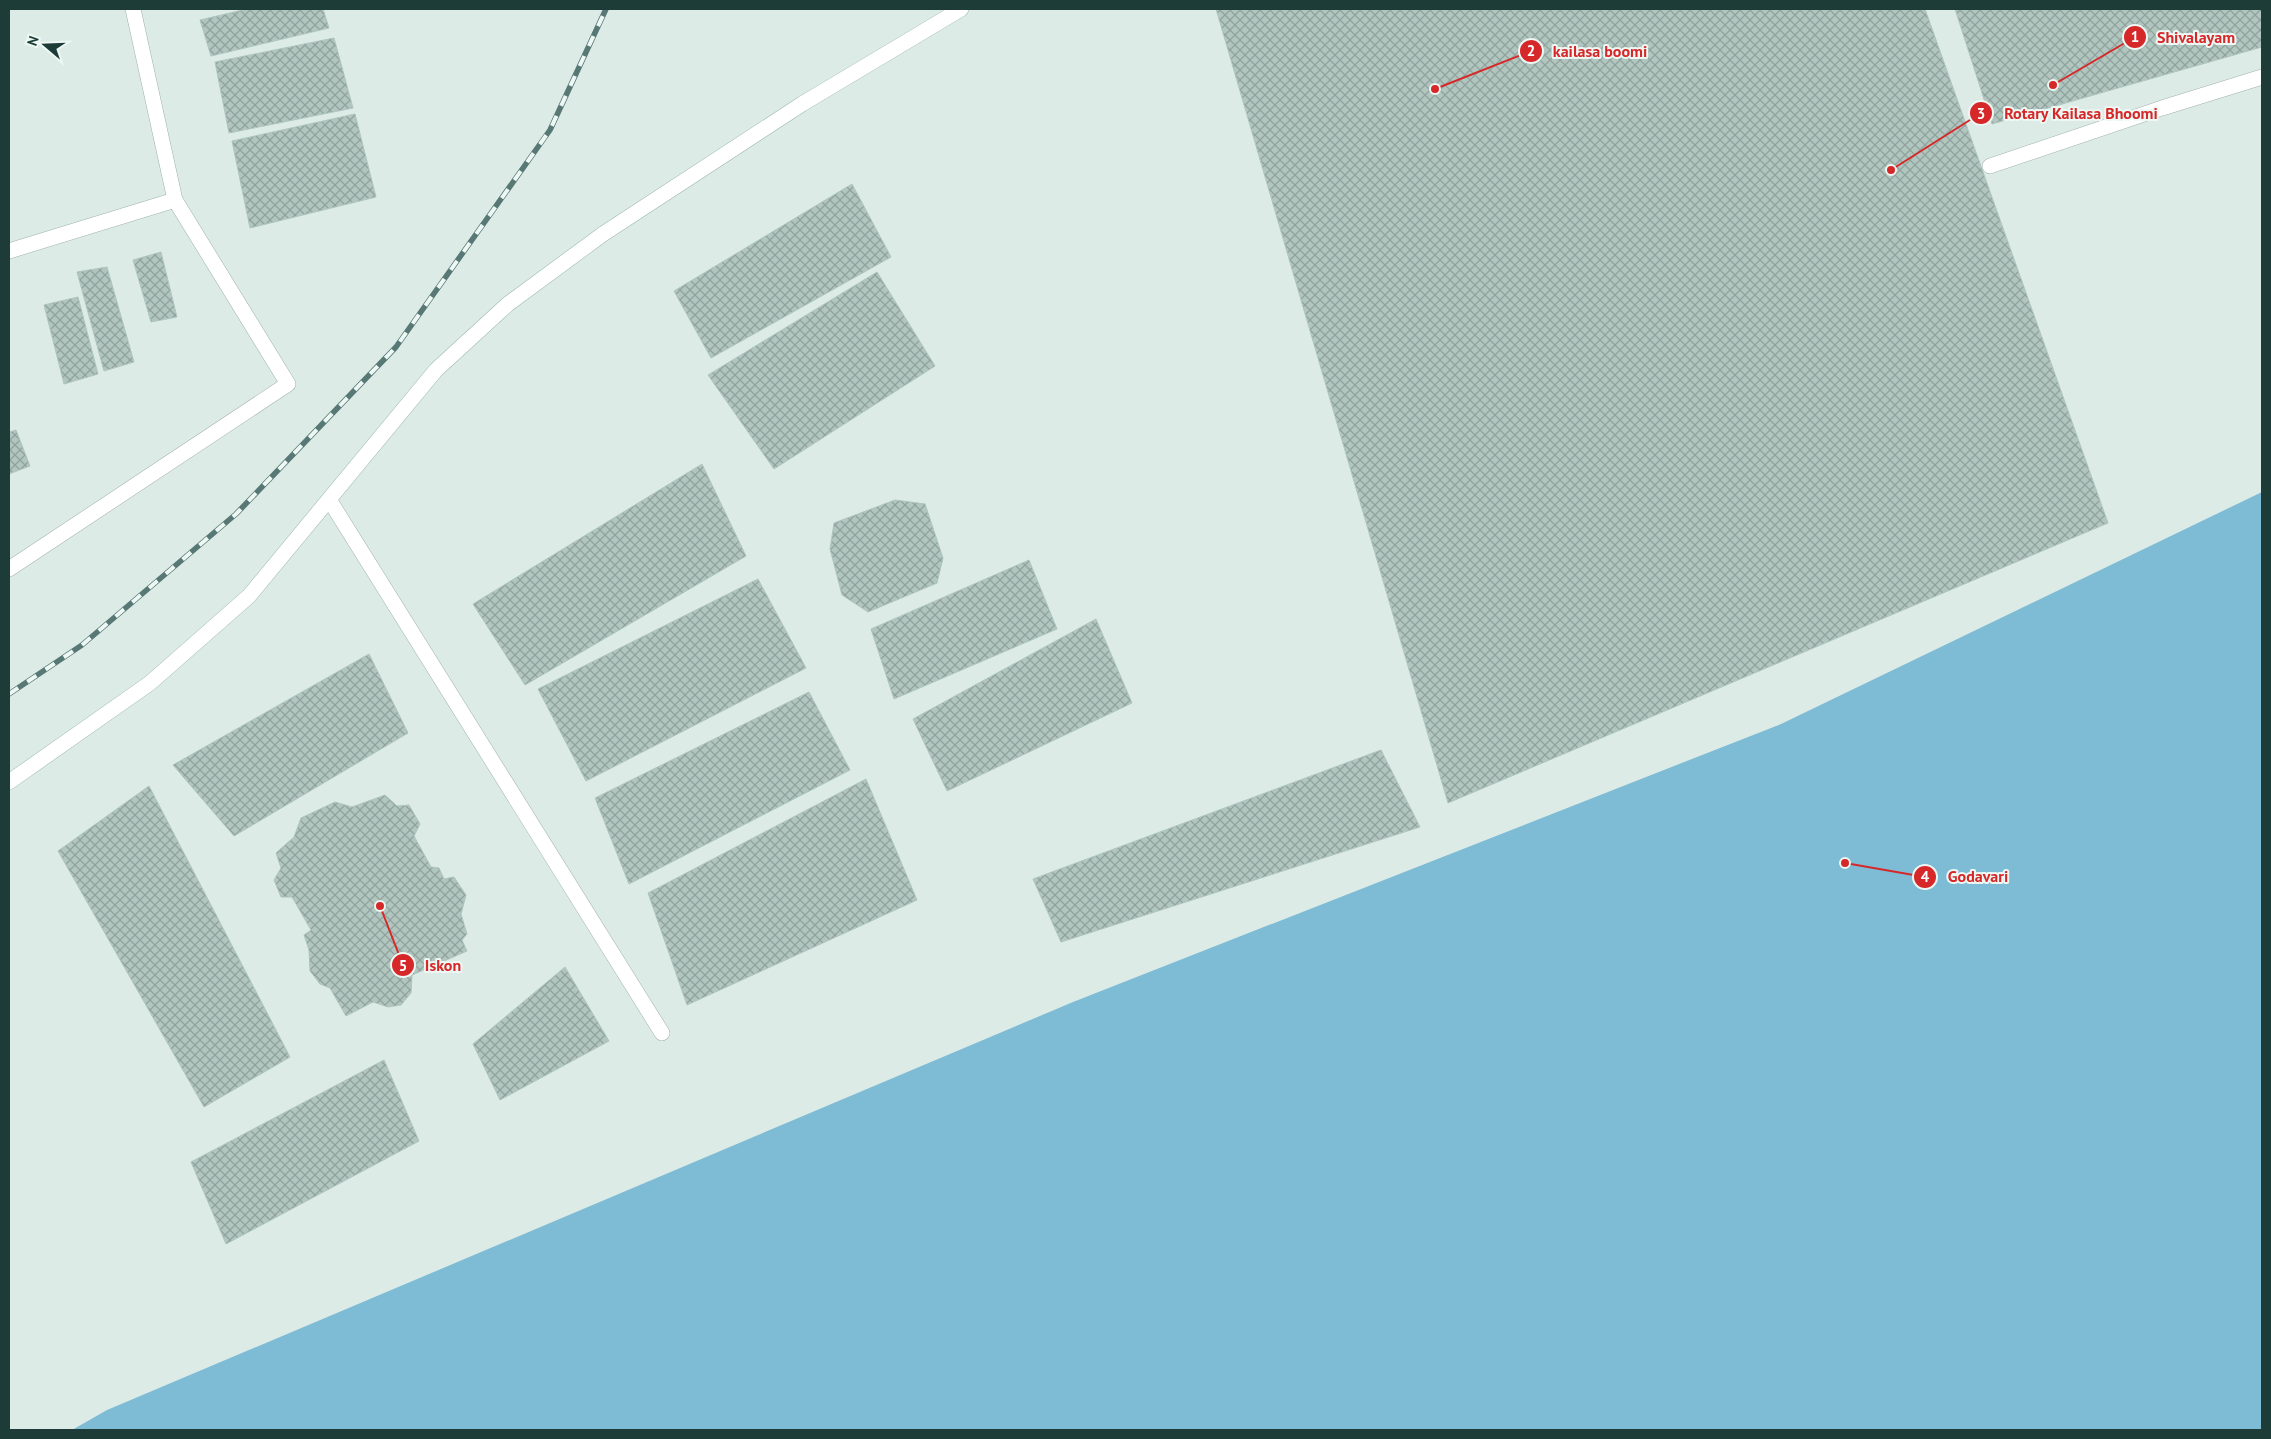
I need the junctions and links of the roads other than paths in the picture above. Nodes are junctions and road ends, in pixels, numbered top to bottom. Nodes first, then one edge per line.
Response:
1 (132, 9) edge
2 (961, 9) edge
3 (949, 13) edge
4 (2262, 77) edge
5 (1990, 166) dead end
6 (175, 200) junction
7 (9, 251) edge
8 (330, 501) junction
9 (9, 569) edge
10 (9, 782) edge
11 (662, 1033) dead end

1 - 6 street
2 - 3 street
3 - 8 street
4 - 5 street
6 - 7 street
6 - 9 street
8 - 10 street
8 - 11 street

